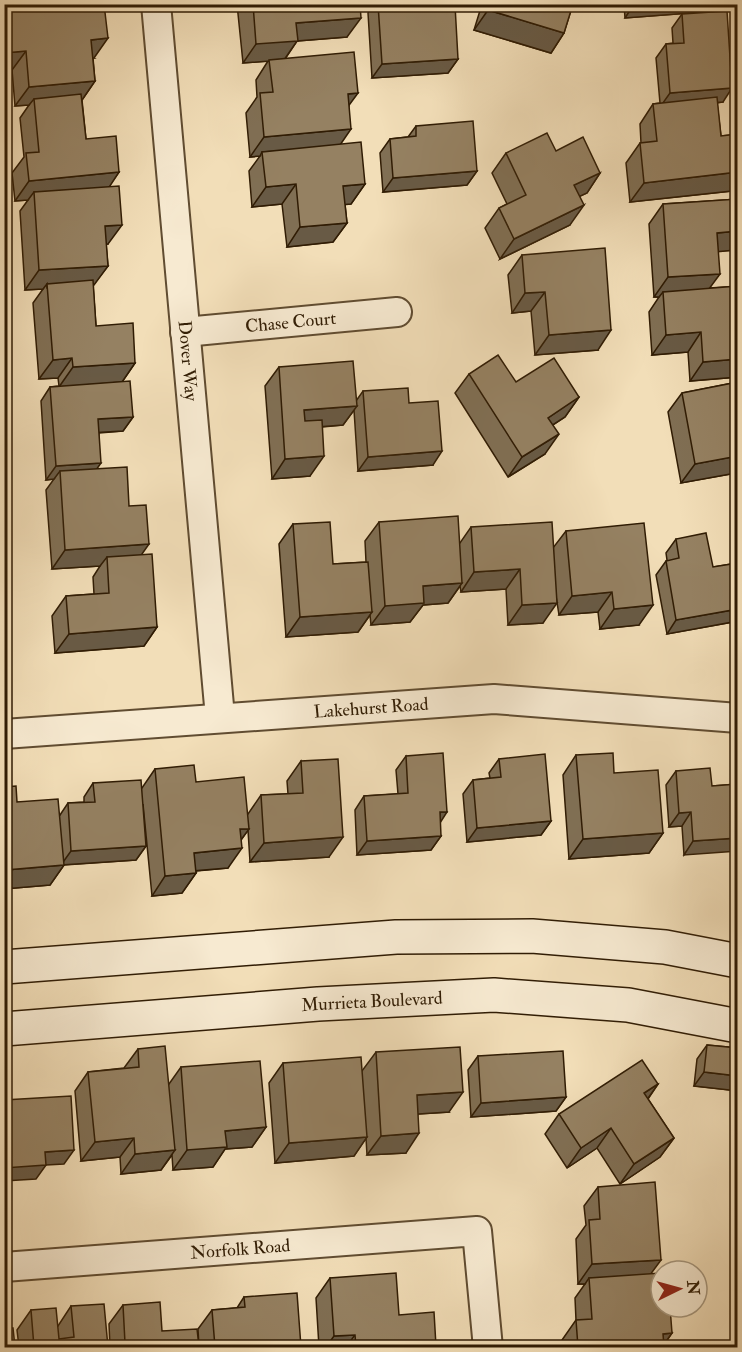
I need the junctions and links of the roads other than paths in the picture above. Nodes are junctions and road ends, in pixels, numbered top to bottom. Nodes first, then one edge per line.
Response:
1 (156, 4) edge
2 (397, 312) dead end
3 (185, 332) junction
4 (220, 717) junction
5 (738, 718) edge
6 (4, 734) edge
7 (738, 961) edge
8 (4, 967) edge
9 (738, 1026) edge
10 (4, 1029) edge
11 (4, 1267) edge
12 (488, 1347) edge

1 - 3 street, Dover Way
2 - 3 street, Chase Court
3 - 4 street, Dover Way
4 - 5 street, Lakehurst Road
4 - 6 street, Lakehurst Road
7 - 8 main road
9 - 10 main road, Murrieta Boulevard
11 - 12 street, Norfolk Road

